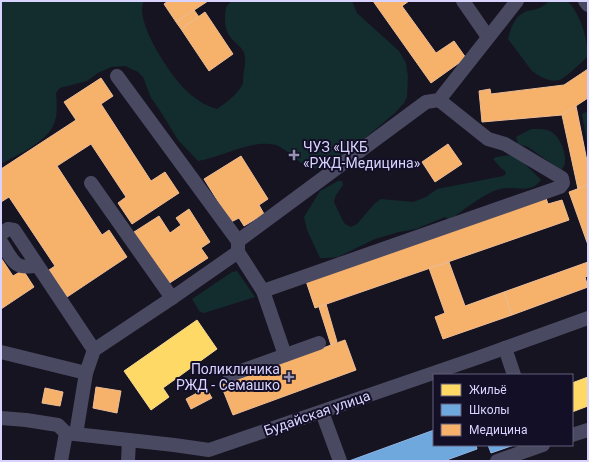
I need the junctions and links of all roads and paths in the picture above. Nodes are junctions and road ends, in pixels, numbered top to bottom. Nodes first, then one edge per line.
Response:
1 (463, 1) edge
2 (517, 1) edge
3 (585, 1) edge
4 (588, 5) edge
5 (488, 37) junction
6 (117, 76) dead end
7 (439, 100) junction
8 (91, 183) dead end
9 (1, 234) edge
10 (1, 242) edge
11 (238, 247) junction
12 (37, 266) junction
13 (263, 291) junction
14 (172, 298) junction
15 (588, 318) edge
16 (319, 343) dead end
17 (505, 348) junction
18 (94, 350) junction
19 (2, 351) edge
20 (285, 355) junction
21 (86, 373) junction
22 (514, 374) edge
23 (230, 375) dead end
24 (322, 412) junction
25 (1, 418) edge
26 (588, 430) edge
27 (71, 434) junction
28 (573, 435) edge
29 (129, 440) junction
30 (540, 446) edge
31 (209, 456) edge
32 (515, 458) edge
33 (61, 461) edge
34 (128, 461) edge
35 (340, 461) edge
36 (497, 461) edge

1 - 5 street
2 - 5 street
3 - 4 street
5 - 7 street
6 - 11 street
7 - 11 street
7 - 13 street
8 - 14 street
9 - 12 street
10 - 12 street
11 - 13 street
11 - 14 street
12 - 18 street
13 - 20 street
14 - 18 street
15 - 17 street, Будайская улица
16 - 20 street
17 - 22 street
17 - 24 street, Будайская улица
18 - 21 street
19 - 21 street
20 - 23 street
21 - 27 street
24 - 31 street, Будайская улица
24 - 35 street
25 - 27 street
26 - 28 street
27 - 29 street, Будайская улица
27 - 33 street
29 - 31 street, Будайская улица
29 - 34 street
30 - 32 street
32 - 36 street

